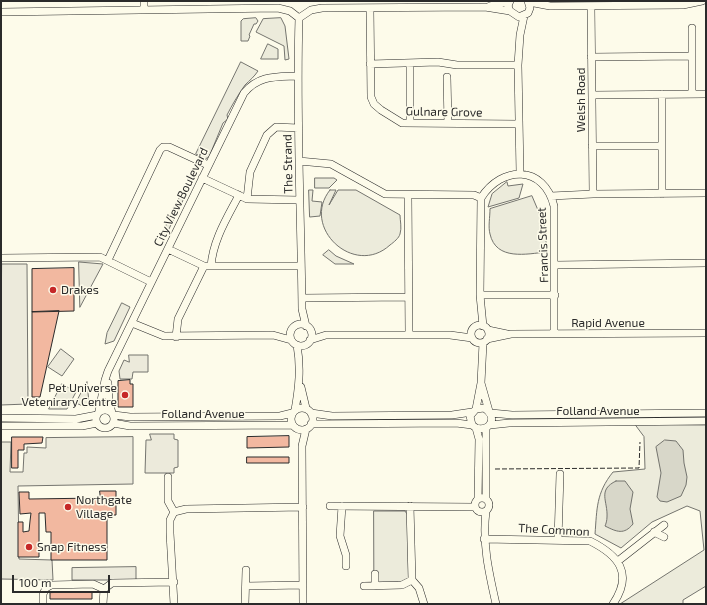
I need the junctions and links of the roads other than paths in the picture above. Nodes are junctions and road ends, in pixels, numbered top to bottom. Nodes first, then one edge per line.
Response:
1 (144, 1) edge
2 (510, 1) edge
3 (702, 1) edge
4 (528, 2) edge
5 (333, 4) edge
6 (259, 5) edge
7 (550, 6) junction
8 (591, 6) junction
9 (485, 7) junction
10 (370, 9) junction
11 (144, 10) junction
12 (1, 12) edge
13 (511, 13) junction
14 (526, 14) junction
15 (299, 18) junction
16 (692, 28) dead end
17 (520, 35) junction
18 (692, 56) junction
19 (591, 57) junction
20 (410, 63) junction
21 (370, 64) junction
22 (518, 66) junction
23 (297, 76) junction
24 (447, 77) dead end
25 (662, 94) junction
26 (692, 94) junction
27 (706, 94) edge
28 (592, 95) junction
29 (410, 123) junction
30 (448, 123) junction
31 (519, 124) junction
32 (298, 128) junction
33 (592, 146) junction
34 (662, 146) junction
35 (299, 161) junction
36 (208, 165) junction
37 (520, 173) junction
38 (202, 178) junction
39 (592, 194) junction
40 (662, 194) junction
41 (705, 194) edge
42 (239, 195) junction
43 (408, 195) junction
44 (551, 196) junction
45 (247, 198) junction
46 (481, 198) junction
47 (299, 200) junction
48 (168, 249) junction
49 (1, 258) edge
50 (108, 260) junction
51 (706, 263) edge
52 (555, 265) junction
53 (208, 266) junction
54 (301, 266) junction
55 (151, 282) junction
56 (555, 295) junction
57 (480, 296) junction
58 (408, 297) junction
59 (302, 298) junction
60 (302, 309) junction
61 (481, 311) junction
62 (132, 323) junction
63 (295, 327) junction
64 (308, 328) junction
65 (486, 328) junction
66 (706, 333) edge
67 (409, 334) junction
68 (511, 334) junction
69 (554, 334) junction
70 (273, 335) junction
71 (326, 335) junction
72 (478, 336) junction
73 (176, 337) junction
74 (294, 342) junction
75 (308, 342) junction
76 (300, 363) junction
77 (112, 364) junction
78 (300, 382) junction
79 (482, 383) junction
80 (294, 411) junction
81 (308, 411) junction
82 (474, 411) junction
83 (490, 412) junction
84 (98, 413) junction
85 (706, 413) edge
86 (113, 414) junction
87 (1, 418) edge
88 (706, 421) edge
89 (97, 423) junction
90 (113, 424) junction
91 (1, 426) edge
92 (294, 426) junction
93 (309, 426) junction
94 (474, 427) junction
95 (488, 427) junction
96 (302, 446) junction
97 (560, 474) dead end
98 (168, 477) dead end
99 (482, 499) junction
100 (330, 506) dead end
101 (342, 506) junction
102 (410, 506) junction
103 (303, 507) junction
104 (477, 509) junction
105 (486, 511) junction
106 (174, 512) junction
107 (664, 525) dead end
108 (484, 529) junction
109 (654, 532) junction
110 (664, 537) dead end
111 (484, 539) junction
112 (558, 540) junction
113 (618, 561) junction
114 (346, 566) dead end
115 (246, 570) dead end
116 (375, 574) dead end
117 (412, 580) junction
118 (174, 582) junction
119 (303, 585) junction
120 (246, 586) junction
121 (364, 586) dead end
122 (375, 586) junction
123 (104, 589) junction
124 (43, 604) edge
125 (103, 604) edge
126 (174, 604) edge
127 (245, 604) edge
128 (303, 604) edge
129 (424, 604) edge
130 (496, 604) edge
131 (613, 604) edge

1 - 11 street
2 - 9 street
2 - 13 street
3 - 8 street
4 - 7 street
4 - 14 street
5 - 10 street
5 - 15 street
6 - 11 street
6 - 15 street
7 - 8 street
7 - 14 street
8 - 19 street, Welsh Road
9 - 10 street
9 - 13 street
10 - 21 street, Gulnare Grove
11 - 12 street
13 - 14 street
13 - 17 street
14 - 17 street
15 - 23 street, The Strand
16 - 18 street
17 - 22 street
18 - 19 street
18 - 26 street
19 - 28 street, Welsh Road
20 - 21 street
20 - 22 street
20 - 29 street
21 - 29 street, Gulnare Grove
22 - 31 street
23 - 32 street, The Strand
23 - 36 street, City View Boulevard
24 - 30 street
25 - 26 street
25 - 28 street
25 - 34 street
26 - 27 street
28 - 33 street, Welsh Road
29 - 30 street, Gulnare Grove
30 - 31 street, Gulnare Grove
31 - 37 street
32 - 35 street, The Strand
32 - 45 street
33 - 34 street
33 - 39 street, Welsh Road
34 - 40 street
35 - 43 street
35 - 47 street, The Strand
36 - 38 street, City View Boulevard
36 - 50 street
37 - 44 street, Francis Street
37 - 46 street
38 - 42 street
38 - 48 street, City View Boulevard
39 - 40 street
39 - 44 street
40 - 41 street
42 - 45 street
42 - 53 street
43 - 46 street
43 - 58 street
44 - 52 street, Francis Street
45 - 47 street
46 - 57 street
47 - 54 street, The Strand
48 - 53 street
48 - 55 street, City View Boulevard
49 - 50 street
50 - 55 street
51 - 52 street
52 - 56 street, Francis Street
53 - 54 street
53 - 73 street
54 - 59 street, The Strand
55 - 62 street, City View Boulevard
56 - 57 street
56 - 69 street, Francis Street
57 - 61 street
58 - 59 street
58 - 67 street
59 - 60 street, The Strand
60 - 63 street, The Strand
60 - 64 street, The Strand
61 - 65 street
61 - 72 street
62 - 73 street
62 - 77 street, City View Boulevard
63 - 64 street, Rapid Avenue
63 - 70 street
63 - 74 street, The Strand
64 - 71 street, Rapid Avenue
64 - 75 street, The Strand
65 - 68 street, Rapid Avenue
65 - 72 street, Rapid Avenue
65 - 72 street
66 - 69 street, Rapid Avenue
67 - 71 street, Rapid Avenue
67 - 72 street, Rapid Avenue
68 - 69 street, Rapid Avenue
68 - 72 street, Rapid Avenue
70 - 73 street
70 - 74 street
71 - 75 street, Rapid Avenue
72 - 79 street
74 - 75 street, Rapid Avenue
74 - 76 street
75 - 76 street
76 - 78 street
77 - 84 street, City View Boulevard
77 - 86 street, City View Boulevard
78 - 80 street
78 - 81 street
79 - 82 street
79 - 83 street
80 - 81 street
80 - 86 street, Folland Avenue
80 - 92 street
81 - 82 street
81 - 93 street
82 - 83 street
82 - 94 street
83 - 85 street, Folland Avenue
83 - 95 street
84 - 86 street
84 - 87 street
84 - 89 street
86 - 90 street
88 - 95 street, Folland Avenue
89 - 90 street
89 - 91 street
90 - 92 street, Folland Avenue
92 - 93 street
92 - 96 street
93 - 94 street
93 - 96 street
94 - 95 street
94 - 99 street
95 - 99 street
96 - 103 street
97 - 112 street
98 - 106 street
99 - 104 street
99 - 105 street
100 - 101 street
101 - 102 street
101 - 114 street
102 - 104 street
102 - 117 street
103 - 106 street
103 - 119 street
104 - 105 street
104 - 108 street
105 - 108 street
106 - 118 street
107 - 109 street
108 - 111 street
109 - 110 street
109 - 113 street
111 - 112 street, The Common
111 - 130 street
112 - 113 street, The Common
113 - 131 street
115 - 120 street
116 - 122 street
117 - 122 street
117 - 129 street
118 - 123 street
118 - 126 street
119 - 120 street
119 - 128 street
120 - 127 street
121 - 122 street
123 - 124 street
123 - 125 street

